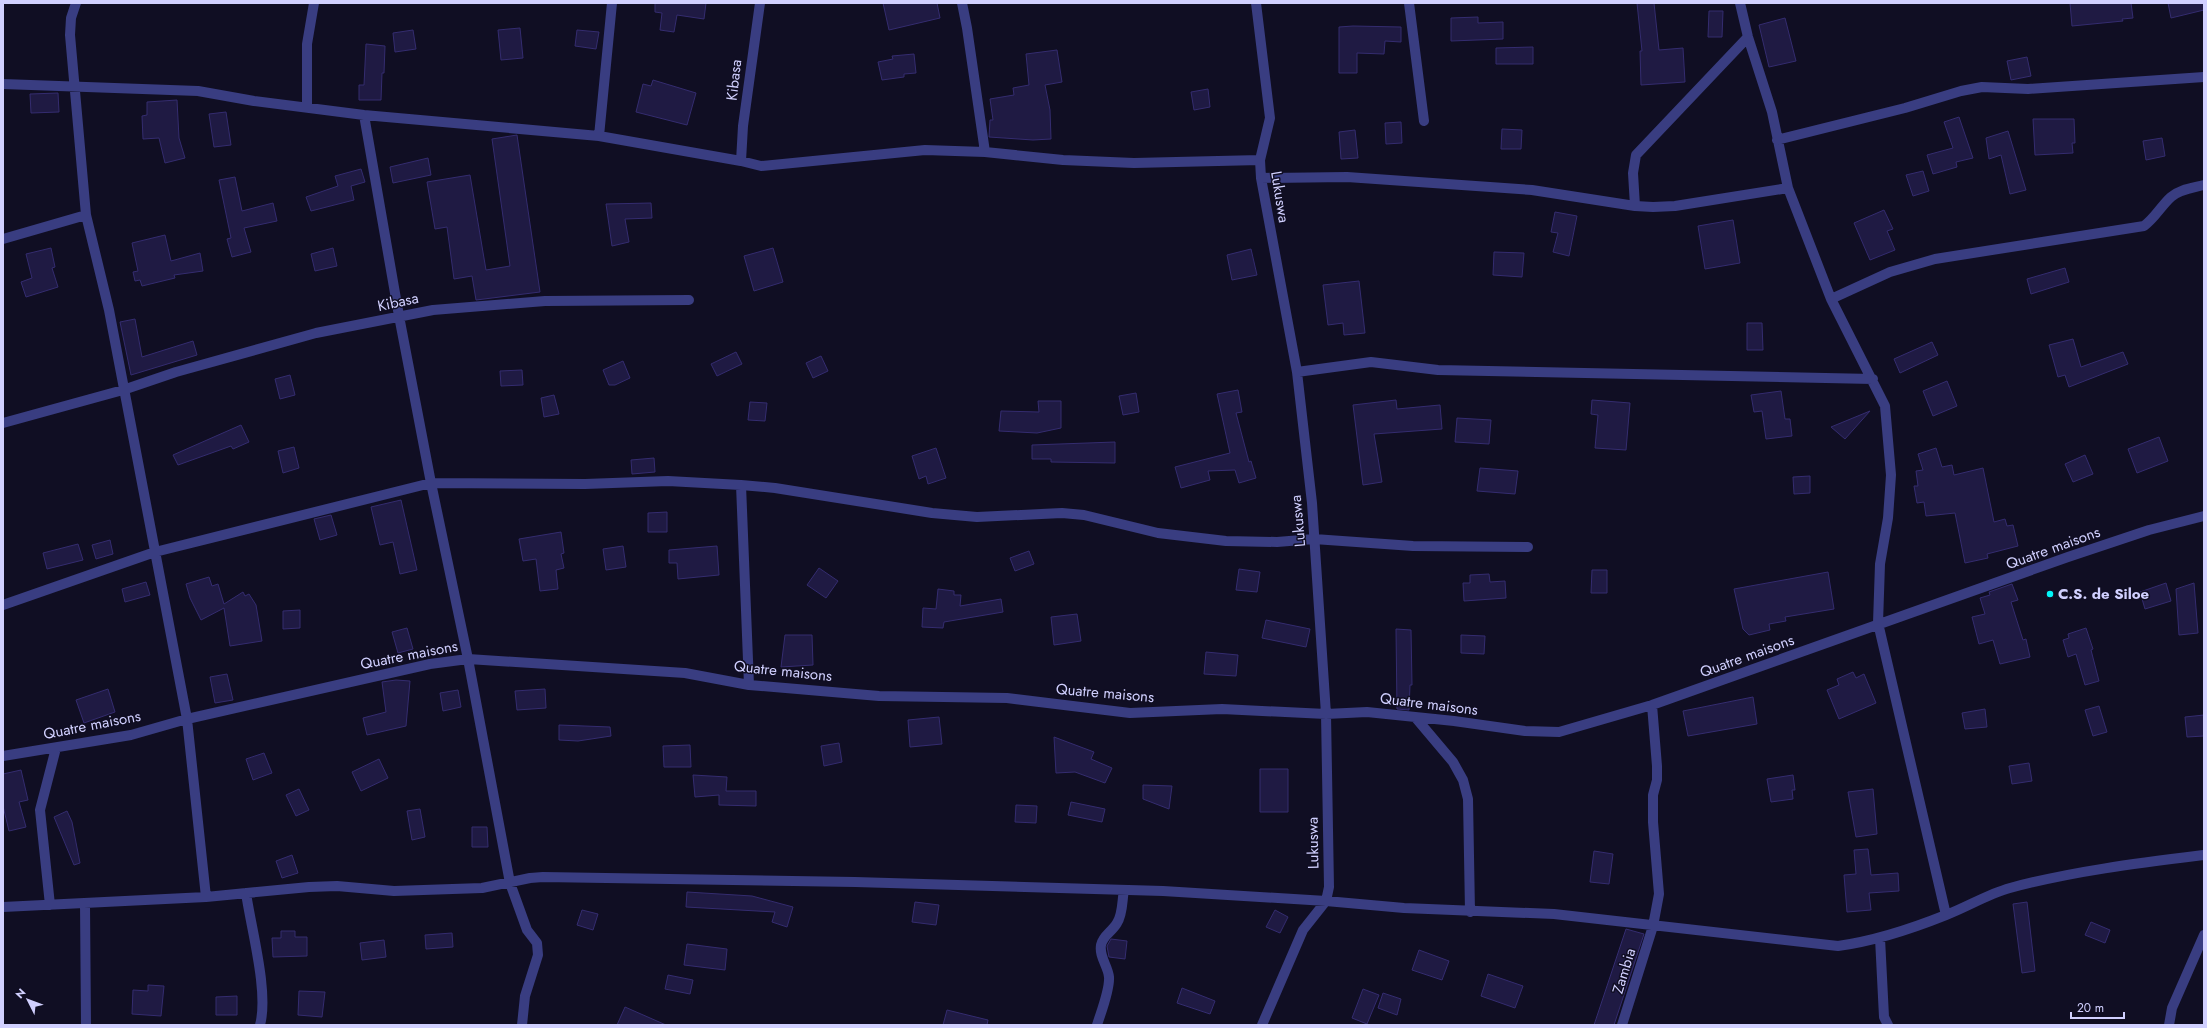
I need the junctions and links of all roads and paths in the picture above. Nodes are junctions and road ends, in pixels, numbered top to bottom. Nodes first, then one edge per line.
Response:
1 (76, 3) edge
2 (314, 3) edge
3 (612, 3) edge
4 (760, 3) edge
5 (962, 3) edge
6 (1256, 3) edge
7 (1409, 3) edge
8 (1740, 3) edge
9 (1748, 38) junction
10 (2204, 77) edge
11 (3, 84) edge
12 (74, 87) junction
13 (307, 107) junction
14 (364, 115) junction
15 (1424, 121) dead end
16 (599, 136) junction
17 (1777, 140) junction
18 (985, 152) junction
19 (1260, 160) junction
20 (741, 161) junction
21 (1261, 178) junction
22 (2204, 185) edge
23 (1788, 188) junction
24 (1635, 206) junction
25 (86, 215) junction
26 (3, 240) edge
27 (1831, 299) junction
28 (689, 300) dead end
29 (400, 316) junction
30 (1296, 372) junction
31 (1873, 379) junction
32 (122, 390) junction
33 (3, 423) edge
34 (431, 483) junction
35 (741, 485) junction
36 (2204, 516) edge
37 (1314, 539) junction
38 (1528, 547) dead end
39 (155, 552) junction
40 (3, 605) edge
41 (1878, 623) junction
42 (468, 659) junction
43 (749, 685) junction
44 (1652, 705) junction
45 (1326, 714) junction
46 (1415, 717) junction
47 (187, 719) junction
48 (56, 748) junction
49 (3, 756) edge
50 (2204, 854) edge
51 (510, 883) junction
52 (1124, 890) junction
53 (246, 893) junction
54 (206, 896) junction
55 (1326, 901) junction
56 (85, 904) junction
57 (50, 905) junction
58 (3, 907) edge
59 (1470, 912) junction
60 (1946, 915) junction
61 (1653, 926) junction
62 (2204, 935) edge
63 (1880, 938) junction
64 (86, 1025) edge
65 (260, 1025) edge
66 (522, 1025) edge
67 (1097, 1025) edge
68 (1262, 1025) edge
69 (1622, 1025) edge
70 (1888, 1025) edge
71 (2169, 1025) edge

1 - 12 street
2 - 13 street
3 - 16 street
4 - 20 street, Kibasa
5 - 18 street
6 - 19 street, Lukuswa
7 - 15 street
8 - 9 street
9 - 17 street
9 - 24 street
10 - 17 street
11 - 12 street
12 - 13 street
12 - 25 street
13 - 14 street
14 - 16 street
14 - 29 street
16 - 20 street
17 - 23 street
18 - 19 street
18 - 20 street
19 - 21 street, Lukuswa
21 - 24 street
21 - 30 street, Lukuswa
22 - 27 street
23 - 24 street
23 - 27 street
25 - 26 street
25 - 32 street
27 - 31 street
28 - 29 street, Kibasa
29 - 32 street, Kibasa
29 - 34 street
30 - 31 street
30 - 37 street, Lukuswa
31 - 41 street
32 - 33 street, Kibasa
32 - 39 street
34 - 35 street
34 - 39 street
34 - 42 street
35 - 37 street
35 - 43 street
36 - 41 street, Quatre maisons
37 - 38 street
37 - 45 street, Lukuswa
39 - 40 street
39 - 47 street
41 - 44 street, Quatre maisons
41 - 60 street
42 - 43 street, Quatre maisons
42 - 47 street, Quatre maisons
42 - 51 street
43 - 45 street, Quatre maisons
44 - 46 street, Quatre maisons
44 - 61 street, Zambia
45 - 46 street, Quatre maisons
45 - 55 street, Lukuswa
46 - 59 street
47 - 48 street, Quatre maisons
47 - 54 street
48 - 49 street, Quatre maisons
48 - 57 street
50 - 60 street
51 - 52 street
51 - 53 street
51 - 66 street
52 - 55 street
52 - 67 street
53 - 54 street
53 - 65 street
54 - 56 street
55 - 59 street
55 - 68 street, Lukuswa
56 - 57 street
56 - 64 street
57 - 58 street
59 - 61 street
60 - 63 street
61 - 63 street
61 - 69 street, Zambia
62 - 71 street
63 - 70 street

